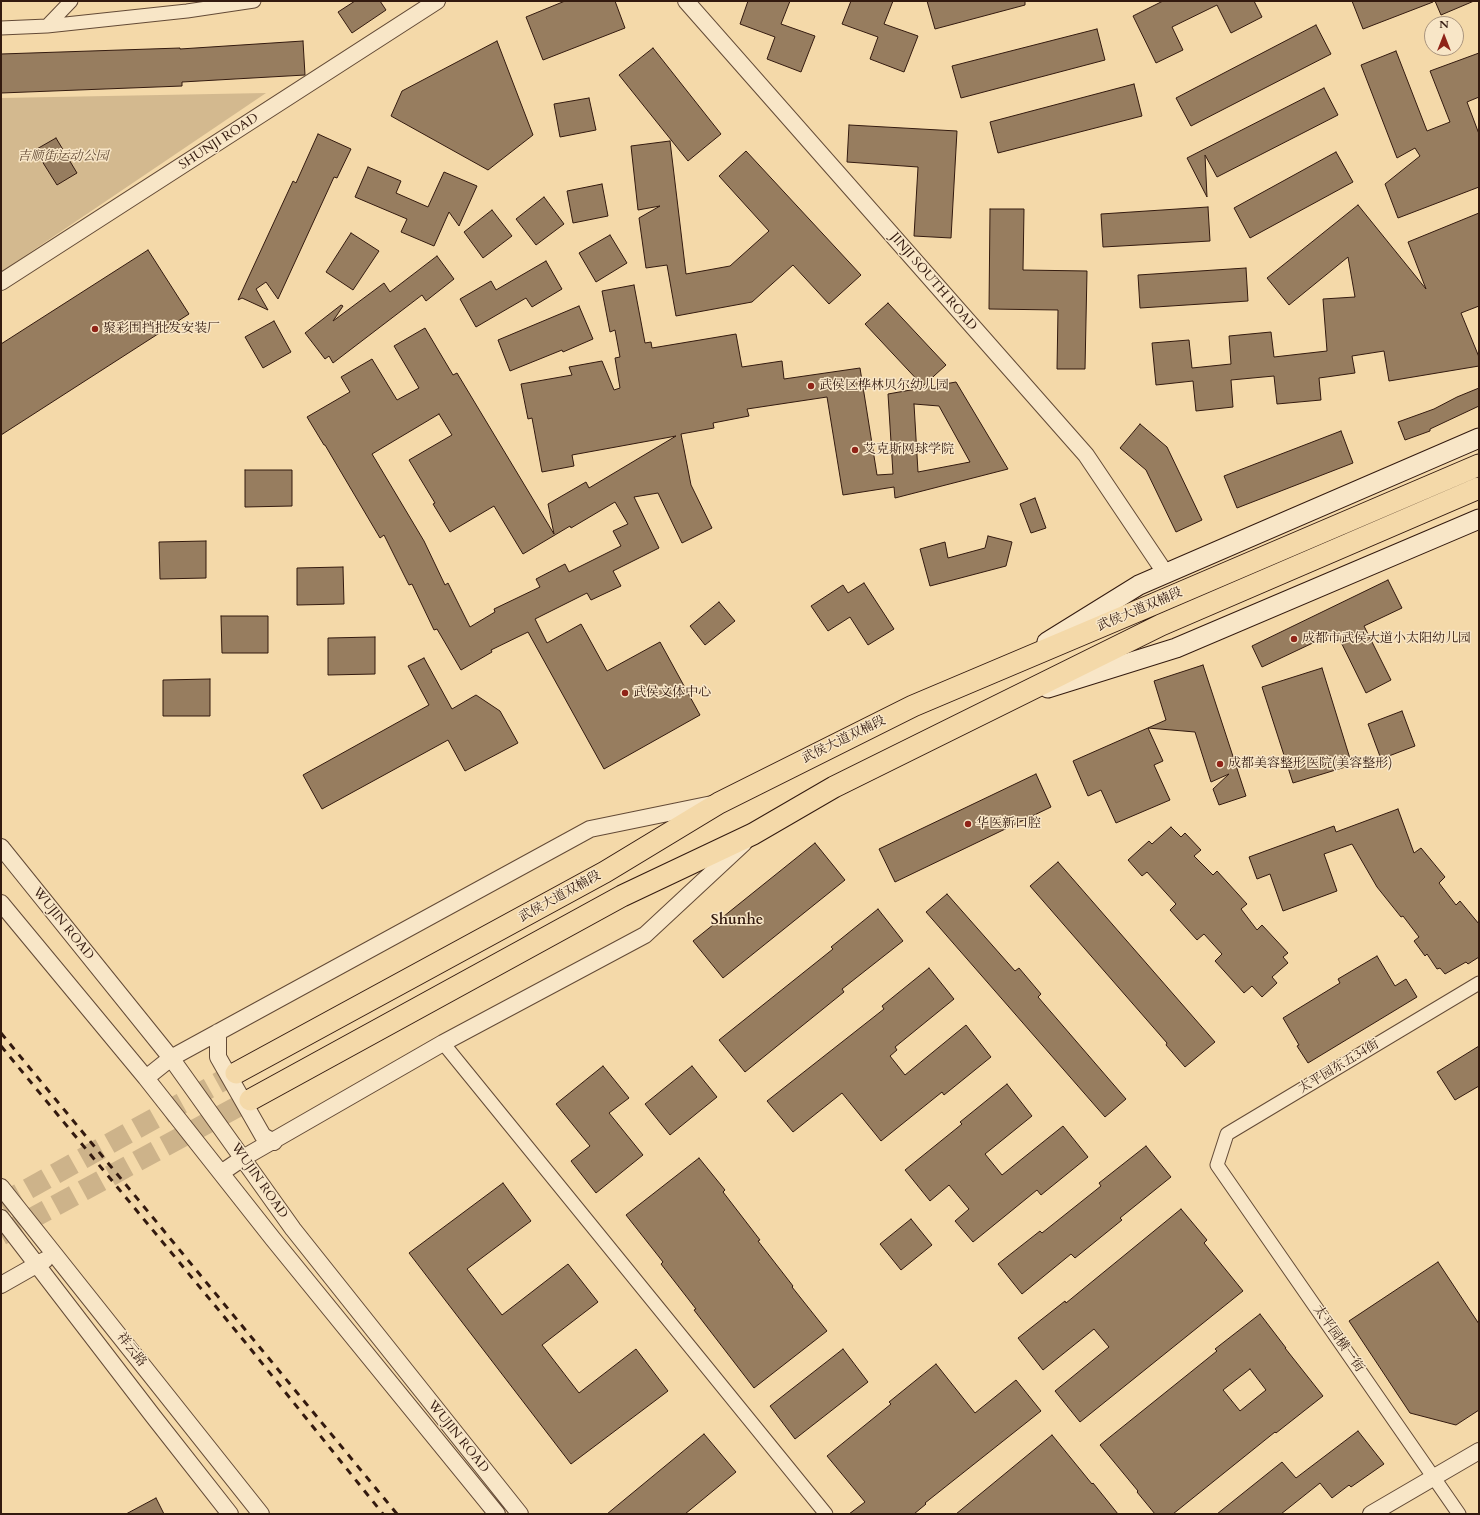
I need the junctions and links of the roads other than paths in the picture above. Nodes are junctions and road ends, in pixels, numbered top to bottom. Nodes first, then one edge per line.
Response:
1 (71, 1) edge
2 (176, 1) edge
3 (254, 1) edge
4 (437, 1) edge
5 (686, 1) edge
6 (187, 11) junction
7 (47, 26) junction
8 (1, 28) edge
9 (1, 282) edge
10 (1479, 438) edge
11 (1479, 465) edge
12 (1479, 488) edge
13 (1479, 519) edge
14 (1166, 574) junction
15 (1011, 664) junction
16 (1007, 701) junction
17 (719, 803) junction
18 (753, 834) junction
19 (1, 847) edge
20 (1, 903) edge
21 (1479, 983) edge
22 (218, 1032) junction
23 (443, 1043) junction
24 (171, 1058) junction
25 (236, 1073) tunnel mouth
26 (146, 1078) junction
27 (250, 1100) tunnel mouth
28 (274, 1142) junction
29 (243, 1158) junction
30 (1217, 1165) joint
31 (220, 1173) junction
32 (1, 1187) edge
33 (1, 1218) edge
34 (55, 1254) junction
35 (36, 1265) junction
36 (1, 1285) edge
37 (1479, 1451) edge
38 (1434, 1477) junction
39 (230, 1514) edge
40 (261, 1514) edge
41 (497, 1514) edge
42 (520, 1514) edge
43 (826, 1514) edge
44 (1371, 1514) edge
45 (1459, 1514) edge

1 - 7 street
2 - 6 street
3 - 6 street
4 - 9 street, SHUNJI ROAD
5 - 14 street, JINJI SOUTH ROAD
6 - 7 street
7 - 8 street
10 - 14 main road
11 - 15 main road, 武侯大道双楠段
12 - 16 main road, 武侯大道双楠段
13 - 16 main road
14 - 15 main road
15 - 17 main road, 武侯大道双楠段
16 - 18 main road, 武侯大道双楠段
17 - 22 street
17 - 25 main road, 武侯大道双楠段
18 - 23 street
18 - 27 main road, 武侯大道双楠段
19 - 24 street, WUJIN ROAD
20 - 26 street, WUJIN ROAD
21 - 30 street, 太平园东五34街
22 - 24 street
22 - 28 street
23 - 28 street
23 - 43 street
24 - 26 street
24 - 29 street, WUJIN ROAD
26 - 31 street, WUJIN ROAD
28 - 29 street
29 - 31 street
29 - 42 street, WUJIN ROAD
30 - 38 street, 太平园横一街
31 - 41 street, WUJIN ROAD
32 - 34 street, 祥云路
33 - 35 street, 祥云路
34 - 35 street
34 - 40 street, 祥云路
35 - 36 street
35 - 39 street, 祥云路
37 - 38 street
38 - 44 street
38 - 45 street, 太平园横一街

